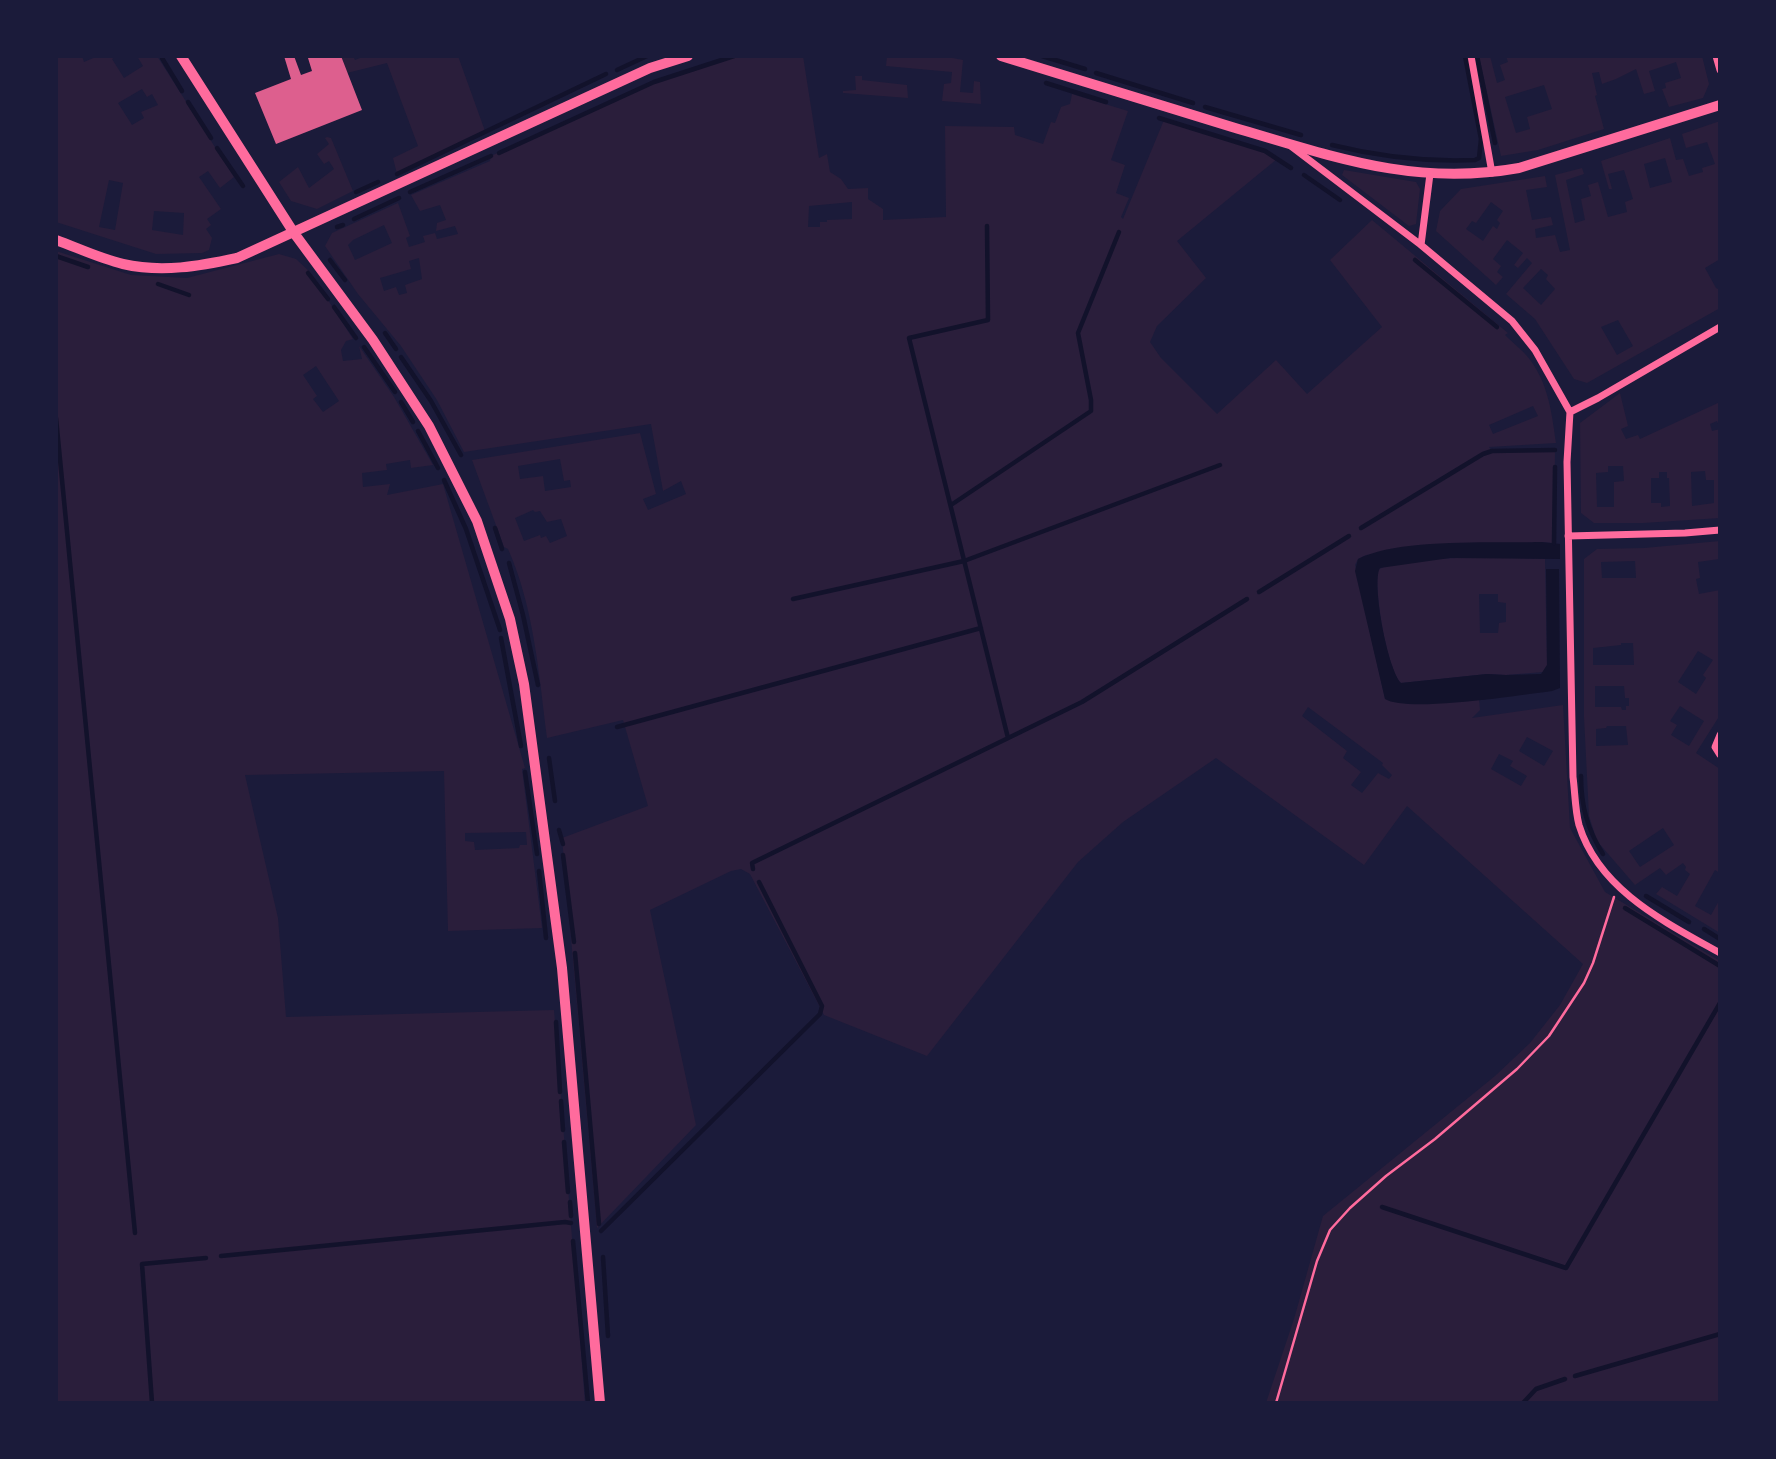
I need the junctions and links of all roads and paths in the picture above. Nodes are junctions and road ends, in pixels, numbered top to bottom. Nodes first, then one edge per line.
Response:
1 (181, 56) edge
2 (688, 56) edge
3 (1001, 56) edge
4 (1471, 56) edge
5 (1716, 56) edge
6 (1720, 69) edge
7 (1720, 105) edge
8 (1285, 143) junction
9 (1492, 173) junction
10 (1430, 174) junction
11 (294, 233) junction
12 (56, 240) edge
13 (1421, 245) junction
14 (1720, 327) edge
15 (1570, 412) junction
16 (1720, 530) edge
17 (1568, 536) junction
18 (1720, 735) edge
19 (1720, 755) edge
20 (1617, 888) junction
21 (1720, 953) edge
22 (600, 1403) edge
23 (1276, 1403) edge

1 - 11 street
2 - 11 street
3 - 8 street
4 - 9 street
5 - 6 street
7 - 9 street
8 - 10 street
8 - 13 street
9 - 10 street
10 - 13 street
11 - 12 street
11 - 22 street
13 - 15 street
14 - 15 street
15 - 17 street
16 - 17 street
17 - 20 street
18 - 19 street
20 - 21 street
20 - 23 path

